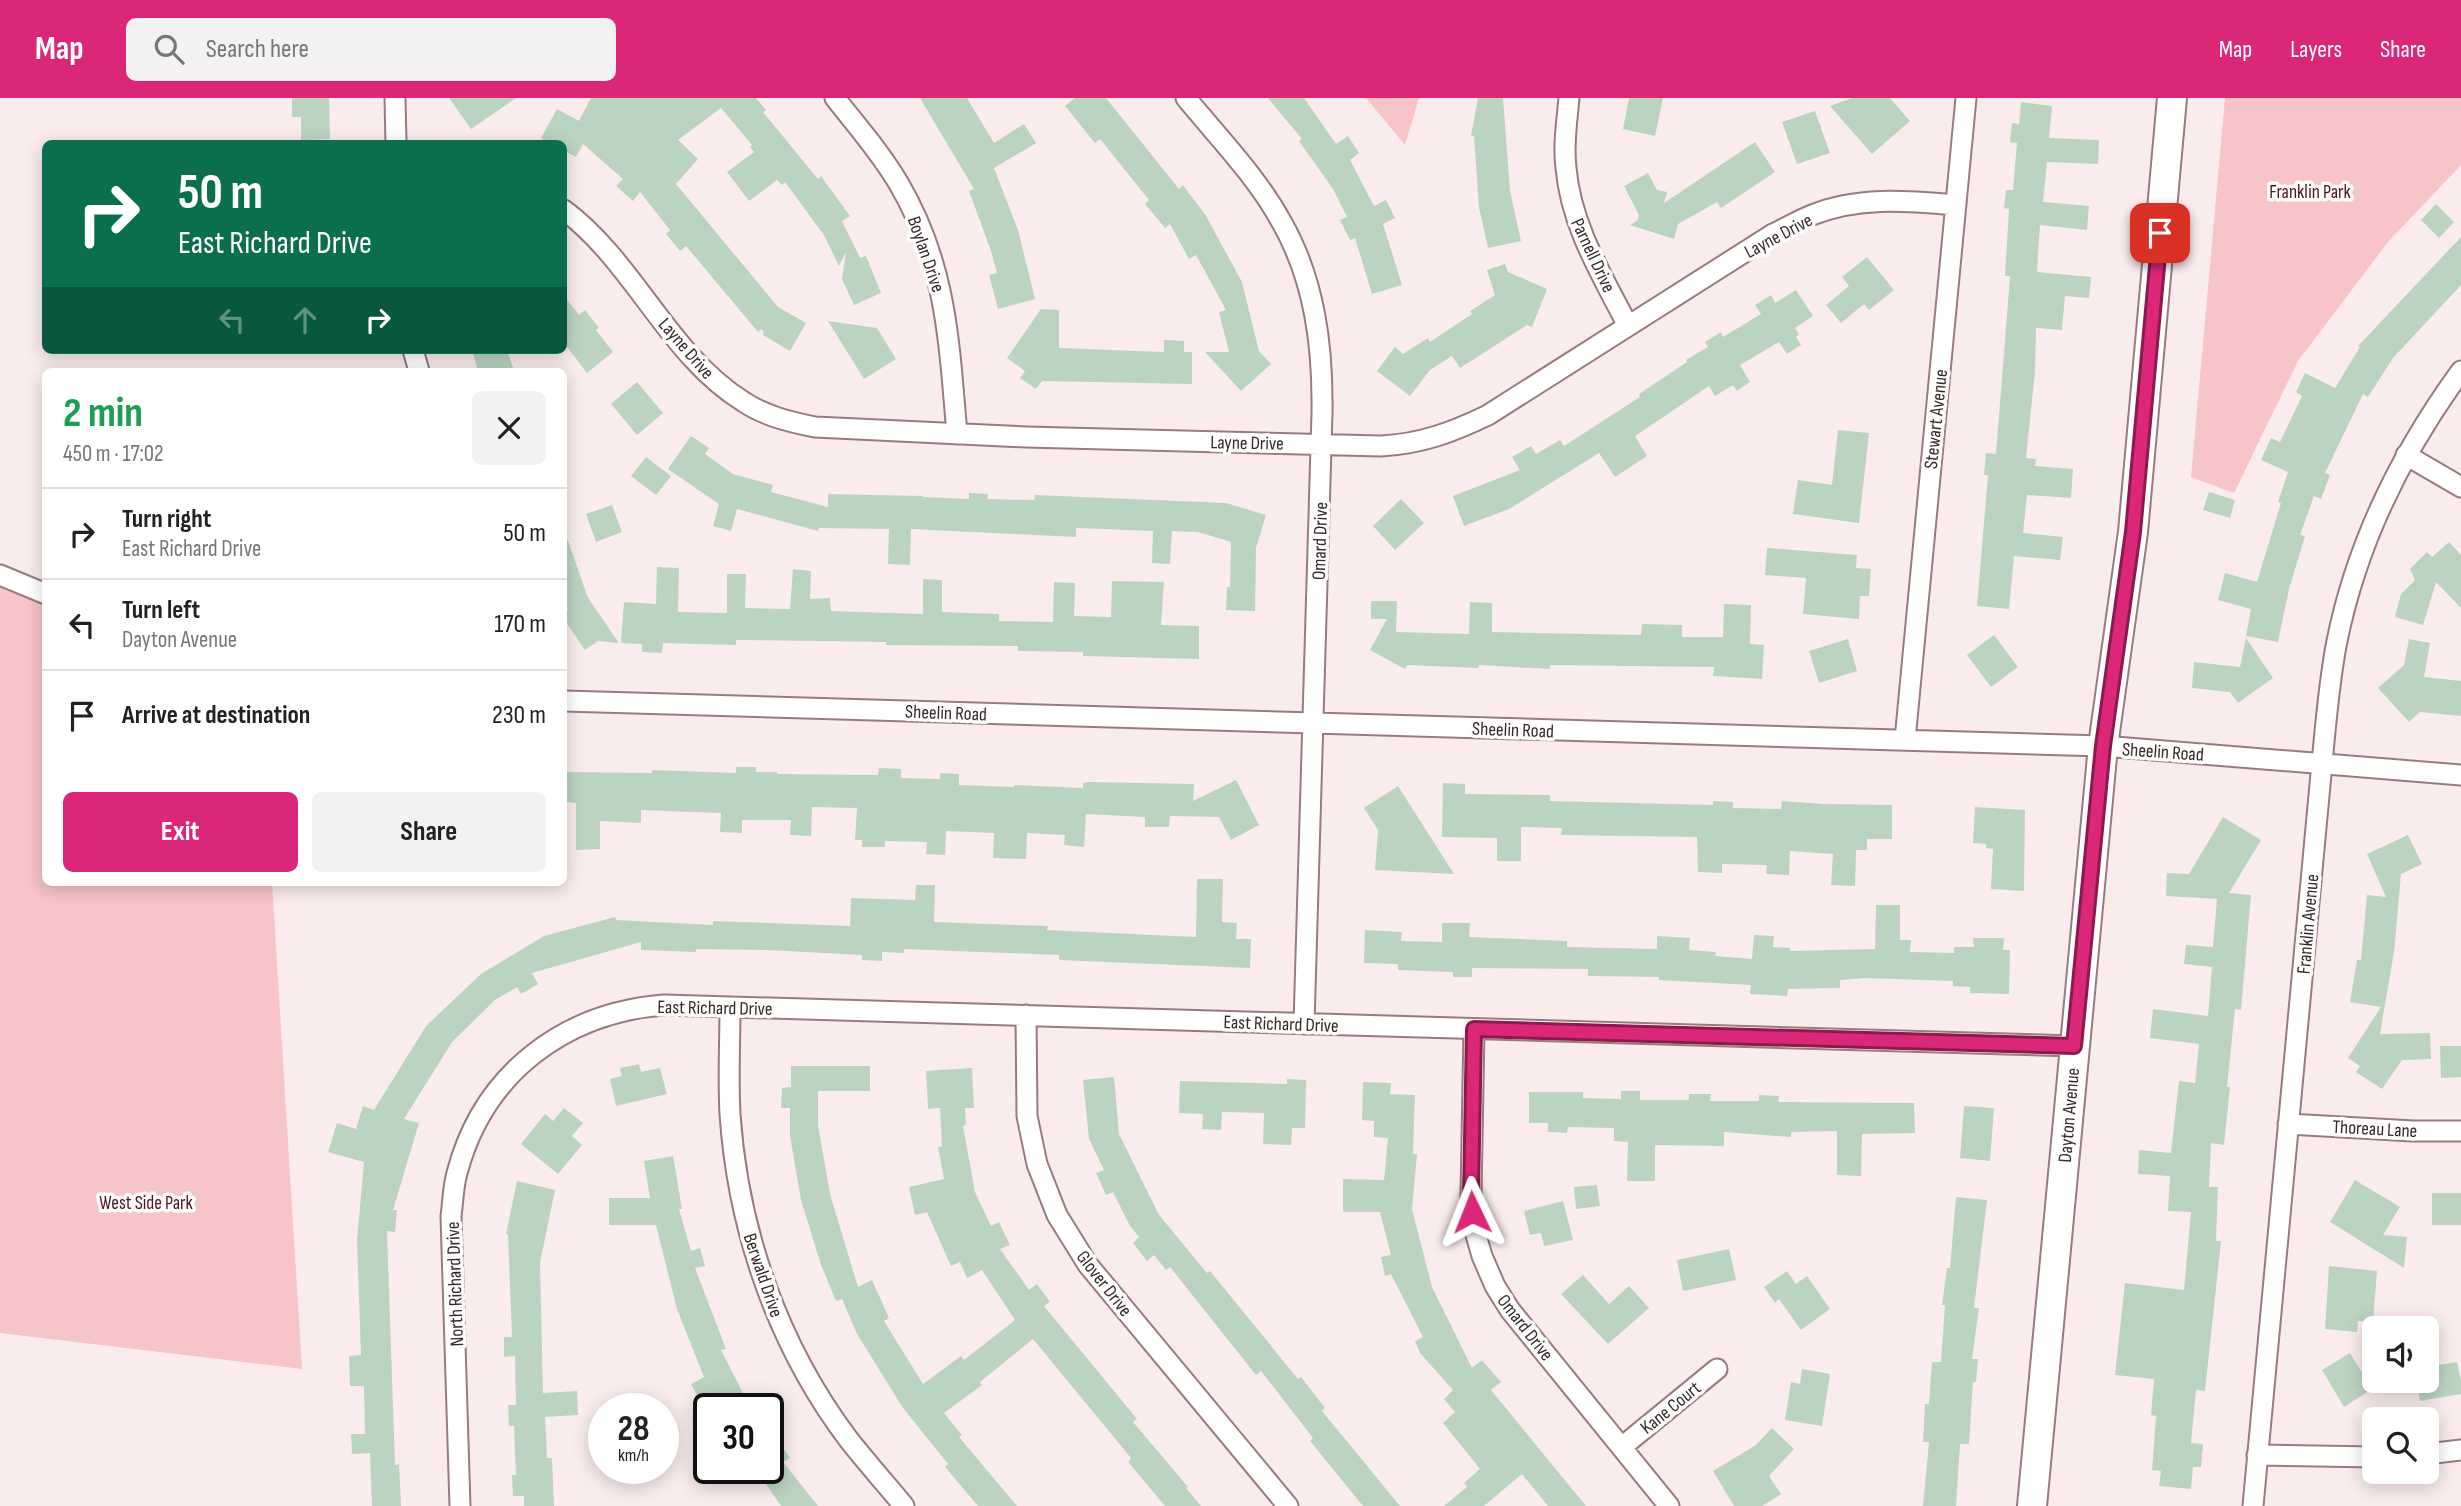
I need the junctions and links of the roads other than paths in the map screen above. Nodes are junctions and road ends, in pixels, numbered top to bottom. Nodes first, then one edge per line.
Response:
1 (395, 98) edge
2 (835, 98) edge
3 (1186, 98) edge
4 (1569, 98) edge
5 (1966, 98) edge
6 (2172, 98) edge
7 (396, 140) edge
8 (1956, 205) junction
9 (567, 212) edge
10 (1628, 326) junction
11 (2461, 371) edge
12 (957, 433) junction
13 (1321, 444) junction
14 (2406, 455) junction
15 (2461, 487) edge
16 (0, 575) edge
17 (42, 592) edge
18 (567, 701) edge
19 (1313, 723) junction
20 (1905, 740) junction
21 (2103, 746) junction
22 (2322, 763) junction
23 (2461, 775) edge
24 (730, 1007) junction
25 (1026, 1015) junction
26 (1304, 1024) junction
27 (1474, 1029) junction
28 (2074, 1046) junction
29 (509, 1077) joint
30 (2288, 1124) junction
31 (2461, 1131) edge
32 (1717, 1368) dead end
33 (1622, 1446) junction
34 (2461, 1450) edge
35 (2439, 1453) edge
36 (2257, 1455) junction
37 (2362, 1457) edge
38 (460, 1506) edge
39 (904, 1506) edge
40 (1288, 1506) edge
41 (1669, 1506) edge
42 (2032, 1506) edge
43 (2253, 1506) edge

1 - 7 street
2 - 12 street, Boylan Drive
3 - 13 street, Omard Drive
4 - 10 street, Parnell Drive
5 - 8 street, Stewart Avenue
6 - 21 main road, Dayton Avenue
8 - 10 street, Layne Drive
8 - 20 street, Stewart Avenue
9 - 12 street, Layne Drive
10 - 13 street, Layne Drive
11 - 14 street, Franklin Avenue
12 - 13 street, Layne Drive
13 - 19 street, Omard Drive
14 - 15 street
14 - 22 street, Franklin Avenue
16 - 17 street
18 - 19 street, Sheelin Road
19 - 20 street, Sheelin Road
19 - 26 street, Omard Drive
20 - 21 street, Sheelin Road
21 - 22 street, Sheelin Road
21 - 28 main road, Dayton Avenue
22 - 23 street, Sheelin Road
22 - 30 street, Franklin Avenue
24 - 25 street, East Richard Drive
24 - 29 street, East Richard Drive
24 - 39 street, Berwald Drive
25 - 26 street, East Richard Drive
25 - 40 street, Glover Drive
26 - 27 street, East Richard Drive
27 - 28 street, East Richard Drive
27 - 33 street, Omard Drive
28 - 42 main road, Dayton Avenue
29 - 38 street, North Richard Drive
30 - 31 street, Thoreau Lane
30 - 36 street, Franklin Avenue
32 - 33 street, Kane Court
33 - 41 street, Omard Drive
34 - 35 street
36 - 37 street
36 - 43 street, Franklin Avenue

